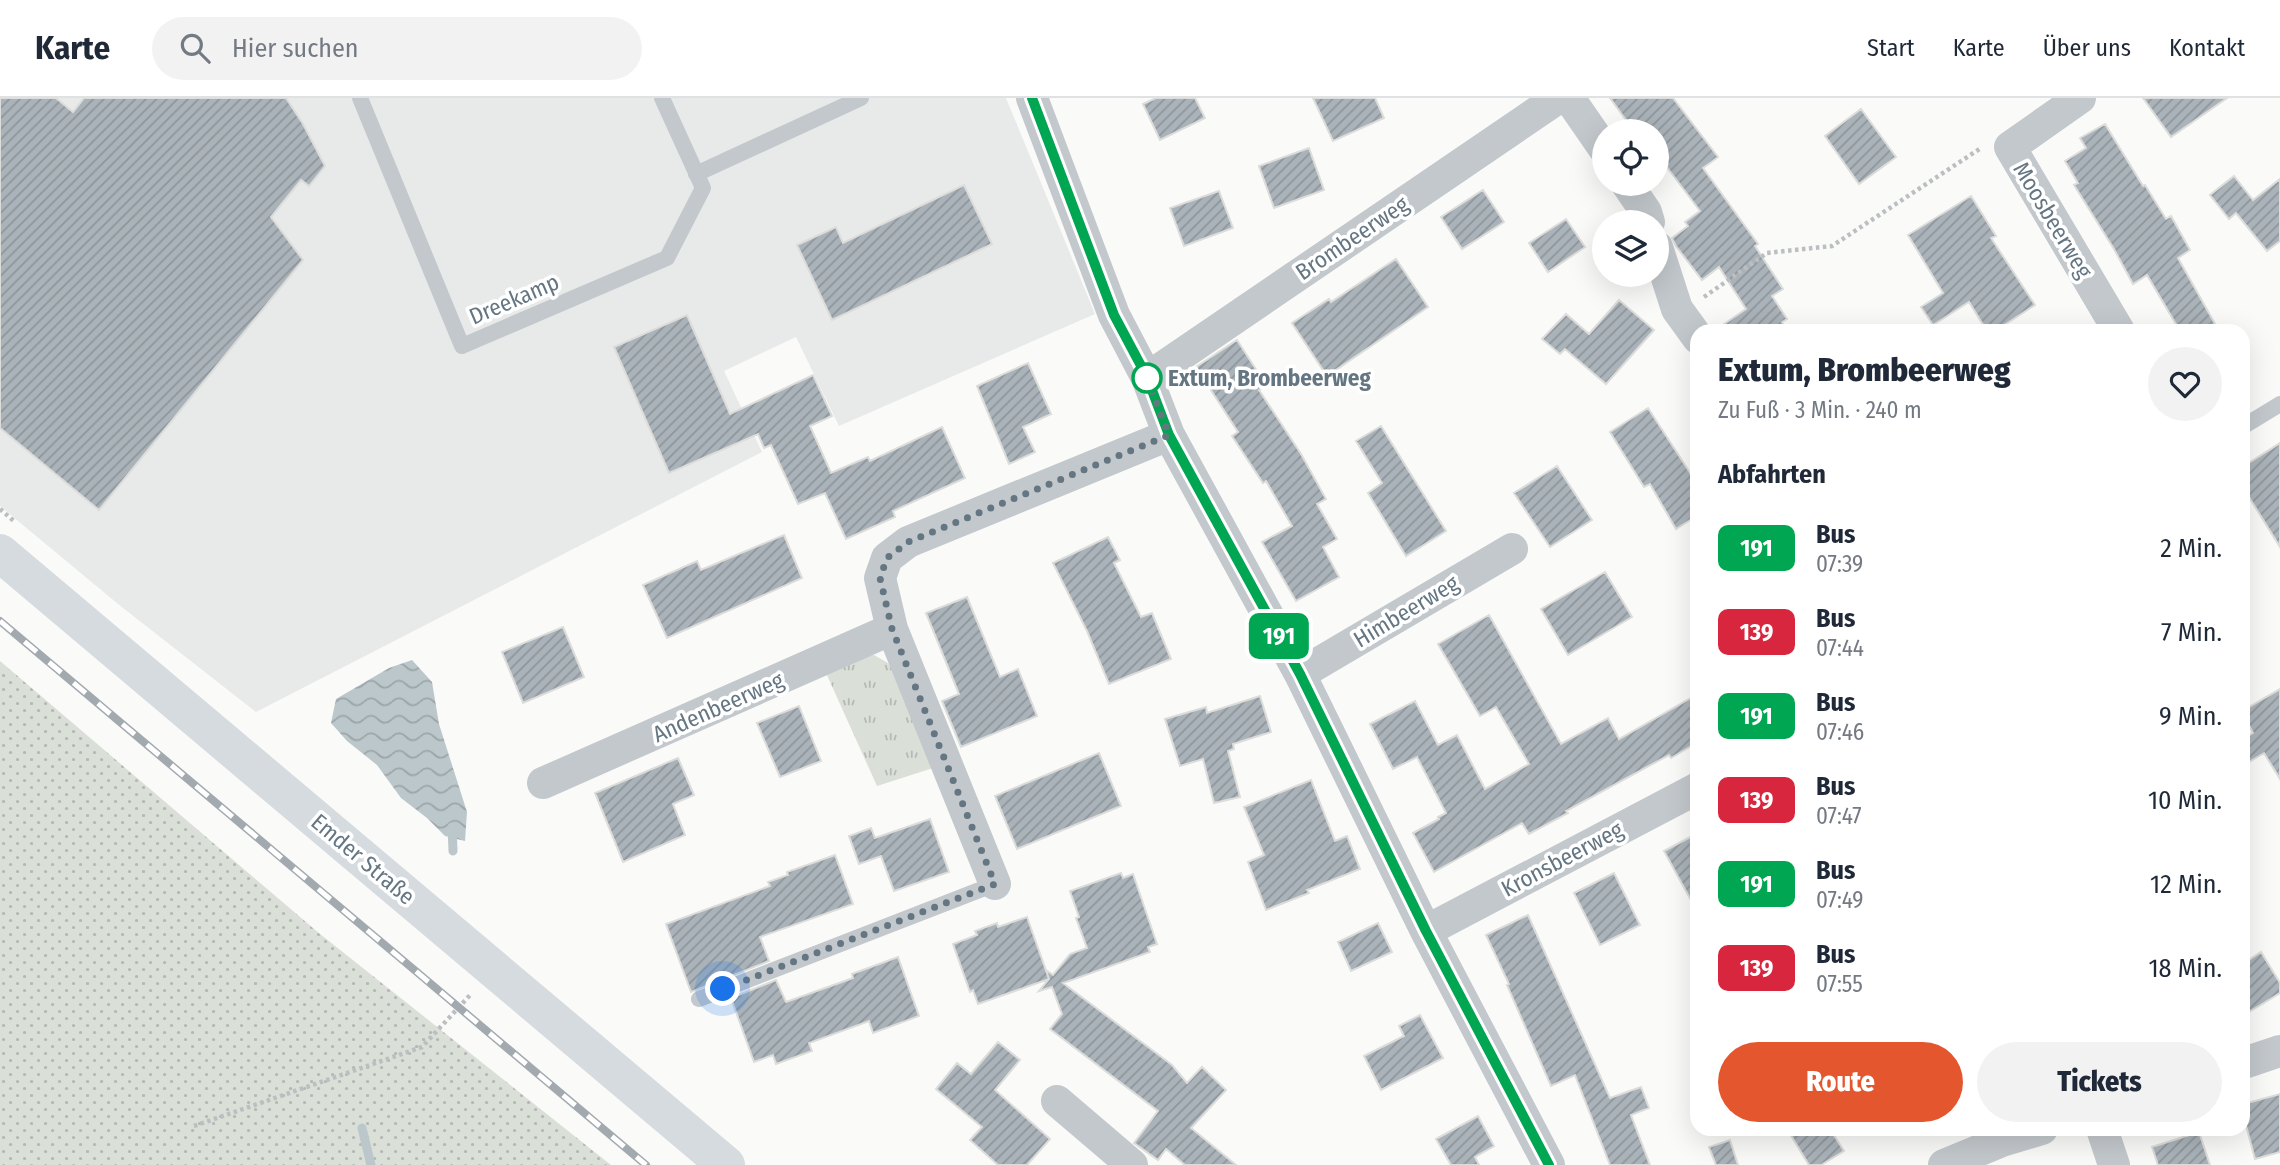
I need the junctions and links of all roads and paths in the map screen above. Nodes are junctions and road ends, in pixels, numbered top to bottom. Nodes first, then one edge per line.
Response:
1 (360, 98) edge
2 (662, 98) edge
3 (861, 98) edge
4 (1032, 98) edge
5 (1558, 98) edge
6 (1569, 98) edge
7 (2080, 98) edge
8 (1592, 131) edge
9 (2010, 147) junction
10 (696, 174) junction
11 (1669, 284) edge
12 (1677, 309) junction
13 (2115, 324) edge
14 (1690, 327) edge
15 (1147, 377) junction
16 (2280, 404) edge
17 (2250, 422) edge
18 (1169, 435) junction
19 (1512, 549) dead end
20 (0, 553) edge
21 (892, 629) junction
22 (1300, 674) junction
23 (543, 783) dead end
24 (1690, 792) edge
25 (995, 884) joint
26 (1426, 931) junction
27 (494, 970) junction
28 (699, 999) dead end
29 (2280, 1051) edge
30 (2250, 1061) edge
31 (1057, 1101) dead end
32 (194, 1126) dead end
33 (1996, 1136) edge
34 (2104, 1136) edge
35 (726, 1165) edge
36 (1132, 1165) edge
37 (1549, 1165) edge
38 (1944, 1165) edge
39 (2114, 1165) edge

1 - 10 lane, Dreekamp
2 - 10 lane, Dreekamp
3 - 10 lane
4 - 15 street
5 - 15 street, Brombeerweg
6 - 8 street
7 - 9 street, Moosbeerweg
9 - 12 path
9 - 13 street, Moosbeerweg
11 - 12 street
12 - 14 street
15 - 18 street
16 - 17 lane
18 - 21 street
18 - 22 street
19 - 22 street, Himbeerweg
20 - 27 main road, Emder Straße
21 - 23 street, Andenbeerweg
21 - 25 street
22 - 26 street
24 - 26 street, Kronsbeerweg
25 - 28 lane
26 - 37 street
27 - 32 path
27 - 35 main road, Emder Straße
29 - 30 street
31 - 36 street
33 - 38 street
34 - 39 street

